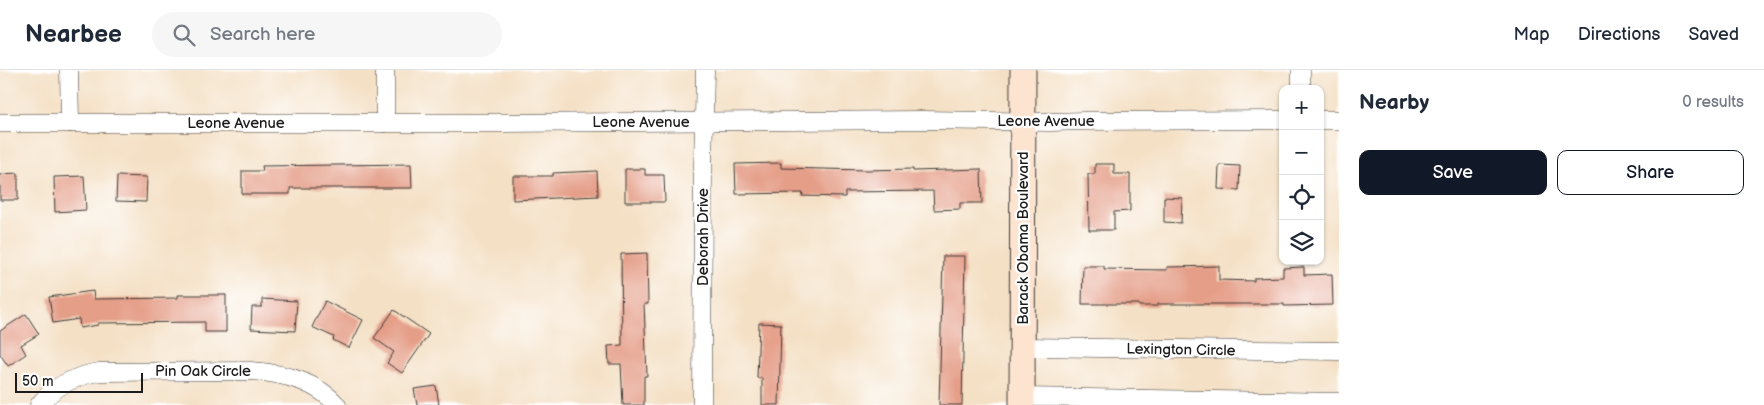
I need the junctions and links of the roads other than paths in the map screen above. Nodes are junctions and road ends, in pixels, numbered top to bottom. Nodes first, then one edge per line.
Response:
1 (69, 70) edge
2 (385, 70) edge
3 (705, 70) edge
4 (1023, 70) edge
5 (1301, 70) edge
6 (1301, 85) edge
7 (1279, 120) edge
8 (1324, 120) edge
9 (1339, 120) edge
10 (704, 122) junction
11 (1023, 122) junction
12 (0, 123) edge
13 (70, 123) junction
14 (385, 123) junction
15 (1023, 347) junction
16 (1339, 352) edge
17 (1022, 401) edge
18 (1339, 402) edge
19 (39, 405) edge
20 (337, 405) edge
21 (702, 405) edge

1 - 13 street
2 - 14 street
3 - 10 street, Deborah Drive
4 - 11 main road, Barack Obama Boulevard
5 - 6 street
7 - 11 street, Leone Avenue
8 - 9 street
10 - 11 street, Leone Avenue
10 - 14 street, Leone Avenue
10 - 21 street, Deborah Drive
11 - 15 main road, Barack Obama Boulevard
12 - 13 street, Leone Avenue
13 - 14 street, Leone Avenue
15 - 16 street, Lexington Circle
15 - 17 main road, Barack Obama Boulevard
17 - 18 street
19 - 20 street, Pin Oak Circle

